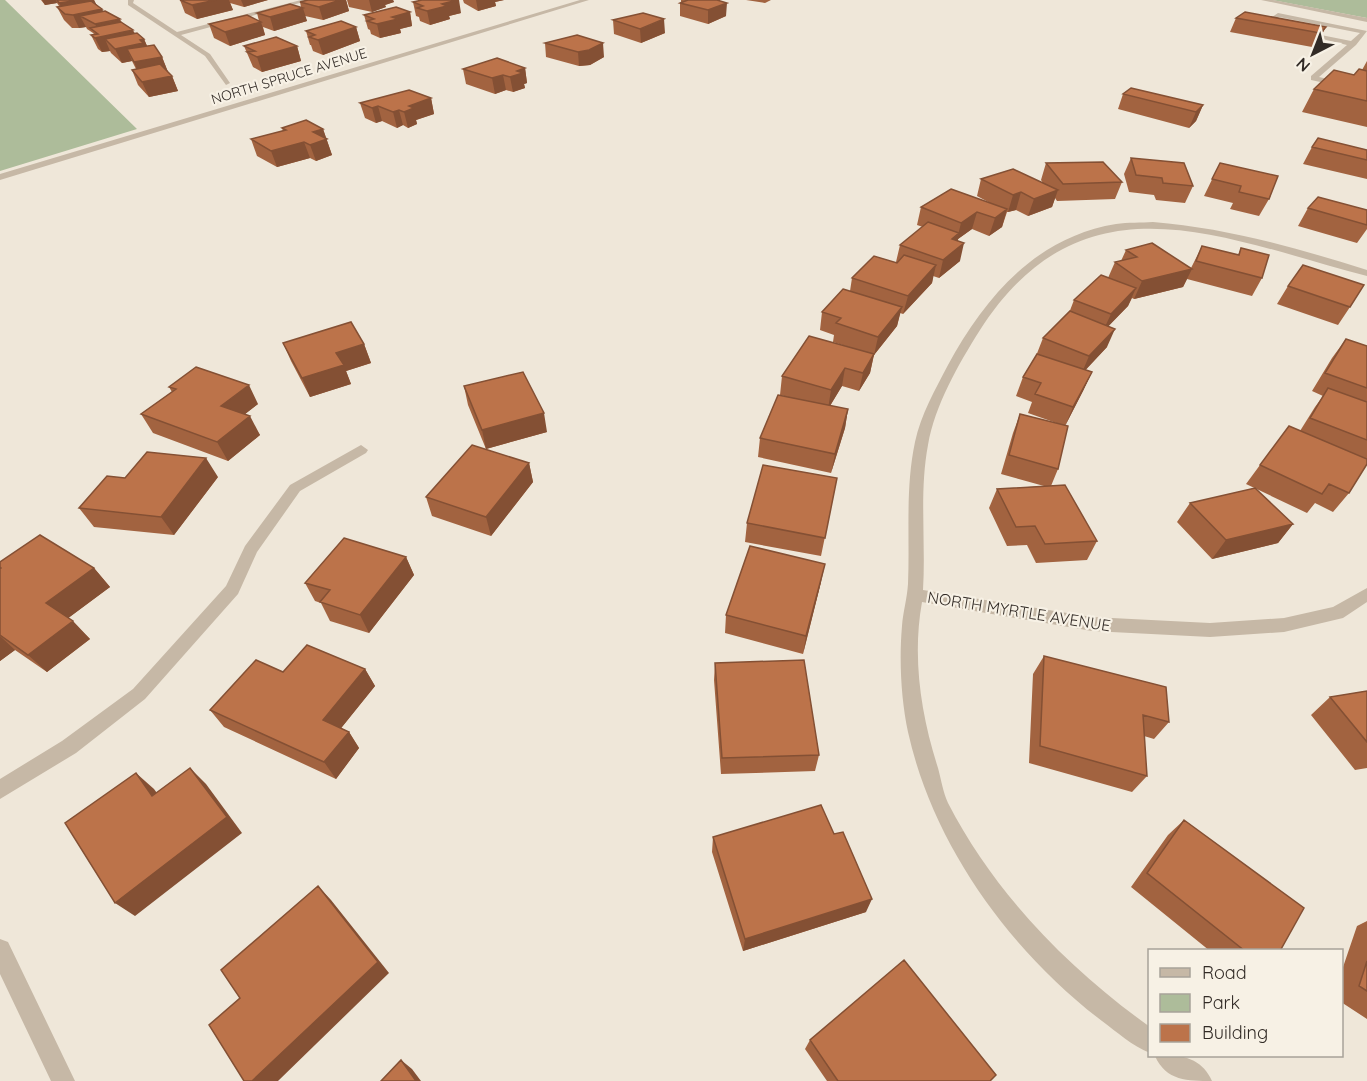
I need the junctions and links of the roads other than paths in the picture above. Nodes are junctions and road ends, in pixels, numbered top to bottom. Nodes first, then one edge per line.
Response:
1 (131, 0) edge
2 (308, 0) edge
3 (586, 0) edge
4 (1264, 0) edge
5 (1367, 20) edge
6 (1275, 27) edge
7 (1298, 32) edge
8 (176, 34) junction
9 (1354, 44) junction
10 (226, 83) dead end
11 (1367, 90) edge
12 (0, 177) edge
13 (1367, 273) edge
14 (361, 450) dead end
15 (1367, 594) edge
16 (916, 595) junction
17 (0, 790) edge
18 (0, 950) edge
19 (1148, 1041) edge
20 (1168, 1057) edge
21 (63, 1081) edge
22 (1200, 1081) edge

1 - 8 street
2 - 8 street
3 - 12 street, NORTH SPRUCE AVENUE
4 - 5 street
6 - 9 street
7 - 9 street
8 - 10 street
9 - 11 street
13 - 16 street
14 - 17 street
15 - 16 street, NORTH MYRTLE AVENUE
16 - 19 street
18 - 21 street
20 - 22 street

